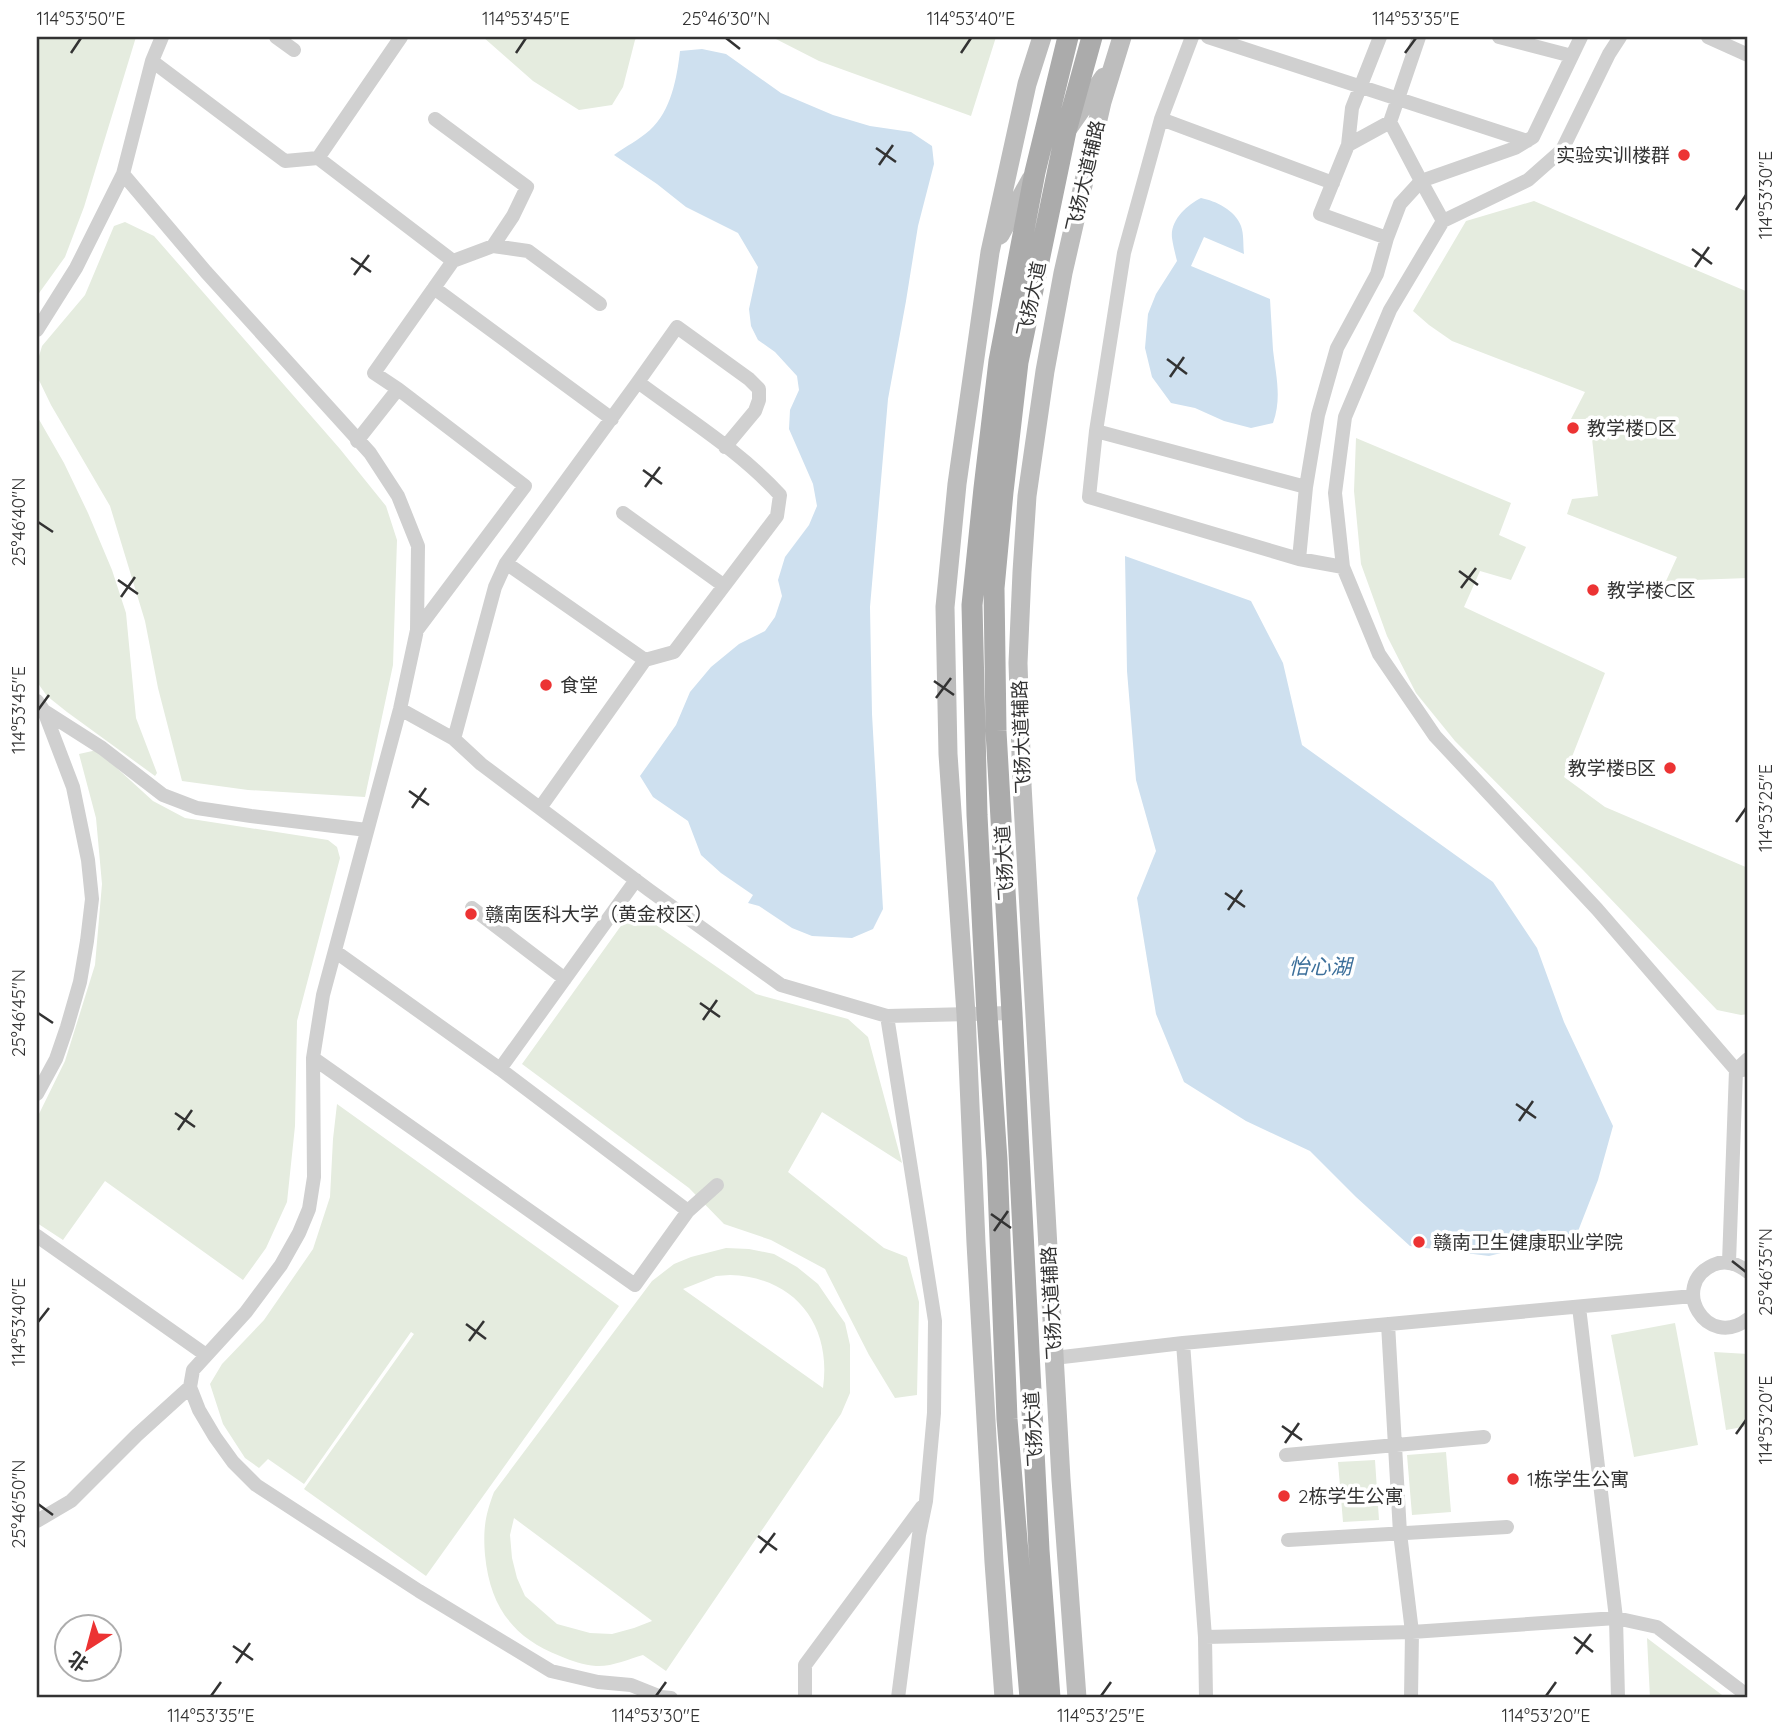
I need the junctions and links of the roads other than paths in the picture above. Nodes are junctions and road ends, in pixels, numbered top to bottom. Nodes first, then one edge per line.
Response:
1 (162, 37) edge
2 (276, 37) edge
3 (401, 37) edge
4 (1042, 37) edge
5 (1068, 37) edge
6 (1092, 37) edge
7 (1122, 37) edge
8 (1192, 37) edge
9 (1208, 37) edge
10 (1380, 37) edge
11 (1419, 37) edge
12 (1499, 37) edge
13 (1581, 37) edge
14 (1620, 37) edge
15 (1708, 37) edge
16 (294, 50) dead end
17 (1748, 55) edge
18 (1572, 56) junction
19 (152, 61) junction
20 (1113, 65) junction
21 (1360, 87) junction
22 (1398, 99) junction
23 (435, 119) dead end
24 (1161, 119) junction
25 (1390, 122) junction
26 (1066, 131) junction
27 (1527, 141) junction
28 (1348, 145) junction
29 (318, 158) junction
30 (1035, 172) junction
31 (123, 174) junction
32 (1421, 181) junction
33 (1333, 183) junction
34 (1443, 221) junction
35 (1387, 238) junction
36 (493, 246) junction
37 (990, 252) junction
38 (453, 261) junction
39 (434, 288) junction
40 (600, 304) dead end
41 (37, 330) edge
42 (638, 382) junction
43 (398, 389) junction
44 (612, 419) junction
45 (1096, 431) junction
46 (357, 441) junction
47 (725, 447) junction
48 (1306, 487) junction
49 (623, 513) dead end
50 (1299, 559) junction
51 (506, 563) junction
52 (1343, 567) junction
53 (723, 585) junction
54 (994, 588) junction
55 (417, 630) junction
56 (645, 660) junction
57 (1018, 663) junction
58 (40, 706) edge
59 (400, 709) junction
60 (454, 739) junction
61 (948, 754) junction
62 (1022, 785) junction
63 (540, 808) junction
64 (977, 815) junction
65 (368, 830) junction
66 (1004, 864) junction
67 (636, 880) junction
68 (472, 908) dead end
69 (336, 952) junction
70 (565, 979) junction
71 (1012, 1013) junction
72 (976, 1014) junction
73 (887, 1016) junction
74 (313, 1058) junction
75 (1748, 1059) edge
76 (500, 1069) junction
77 (1742, 1070) edge
78 (37, 1094) edge
79 (997, 1160) junction
80 (717, 1185) dead end
81 (688, 1211) junction
82 (1022, 1211) junction
83 (37, 1236) edge
84 (976, 1243) junction
85 (1729, 1262) junction
86 (1748, 1272) edge
87 (1050, 1282) junction
88 (1693, 1296) junction
89 (1579, 1307) junction
90 (1748, 1319) edge
91 (1388, 1324) junction
92 (1183, 1343) junction
93 (206, 1355) junction
94 (1054, 1358) junction
95 (984, 1367) junction
96 (190, 1387) junction
97 (1007, 1419) junction
98 (1485, 1437) dead end
99 (1395, 1445) junction
100 (1286, 1455) dead end
101 (1060, 1479) junction
102 (926, 1501) junction
103 (37, 1521) edge
104 (1507, 1527) dead end
105 (1400, 1533) junction
106 (1288, 1540) dead end
107 (1039, 1550) junction
108 (1616, 1618) junction
109 (1412, 1632) junction
110 (1205, 1637) junction
111 (1748, 1696) edge
112 (671, 1698) edge
113 (805, 1698) edge
114 (898, 1698) edge
115 (1004, 1698) edge
116 (1030, 1698) edge
117 (1050, 1698) edge
118 (1077, 1698) edge
119 (1206, 1698) edge
120 (1411, 1698) edge
121 (1618, 1698) edge

1 - 19 street
2 - 16 street
3 - 29 street
4 - 37 street
5 - 30 main road, 飞扬大道
6 - 26 main road, 飞扬大道
7 - 20 street, 飞扬大道辅路
8 - 24 street
9 - 21 street
10 - 21 street
11 - 22 street
12 - 18 street
13 - 18 street
14 - 34 street
15 - 17 street
18 - 27 street
19 - 29 street
19 - 31 street
20 - 26 street
20 - 57 street, 飞扬大道辅路
21 - 22 street
21 - 28 street
22 - 25 street
22 - 27 street
23 - 36 street
24 - 33 street
24 - 45 street
25 - 28 street
25 - 32 street
26 - 54 main road, 飞扬大道
27 - 32 street
28 - 33 street
29 - 38 street
30 - 37 street
30 - 64 main road, 飞扬大道
31 - 41 street
31 - 46 street
32 - 34 street
32 - 35 street
33 - 35 street
34 - 52 street
35 - 48 street
36 - 38 street
36 - 40 street
37 - 61 street
38 - 39 street
39 - 43 street
39 - 44 street
42 - 44 street
42 - 47 street
42 - 47 street
43 - 46 street
43 - 55 street
44 - 51 street
45 - 48 street
45 - 50 street
46 - 55 street
47 - 53 street
48 - 50 street
49 - 53 street
50 - 52 street
51 - 56 street
51 - 60 street
52 - 77 street
53 - 56 street
54 - 57 street
54 - 66 main road, 飞扬大道
55 - 59 street
56 - 63 street
57 - 62 street, 飞扬大道辅路
58 - 65 street
58 - 78 street
59 - 60 street
59 - 65 street
60 - 63 street
61 - 64 street
61 - 72 street
62 - 66 street
62 - 87 street, 飞扬大道辅路
63 - 67 street
64 - 72 main road, 飞扬大道
65 - 69 street
66 - 71 main road, 飞扬大道
67 - 70 street
67 - 73 street
68 - 70 street
69 - 74 street
69 - 76 street
70 - 76 street
71 - 72 street
71 - 82 main road, 飞扬大道
72 - 73 street
72 - 79 main road, 飞扬大道
72 - 84 street
73 - 102 street
74 - 81 street
74 - 93 street
75 - 77 street
76 - 81 street
77 - 85 street
79 - 84 street
79 - 97 main road, 飞扬大道
80 - 81 street
82 - 87 street
82 - 107 main road, 飞扬大道
83 - 93 street
84 - 95 street
85 - 86 street
85 - 88 street
87 - 94 street, 飞扬大道辅路
88 - 89 street
88 - 90 street
89 - 91 street
89 - 108 street
91 - 92 street
91 - 99 street
92 - 94 street
92 - 110 street
93 - 96 street
94 - 101 street, 飞扬大道辅路
95 - 97 street
95 - 115 street
96 - 103 street
96 - 112 street
97 - 116 main road, 飞扬大道
98 - 99 street
99 - 100 street
99 - 105 street
101 - 107 street
101 - 118 street, 飞扬大道辅路
102 - 113 street
102 - 114 street
104 - 105 street
105 - 106 street
105 - 109 street
107 - 117 main road, 飞扬大道
108 - 109 street
108 - 111 street
108 - 121 street
109 - 110 street
109 - 120 street
110 - 119 street

